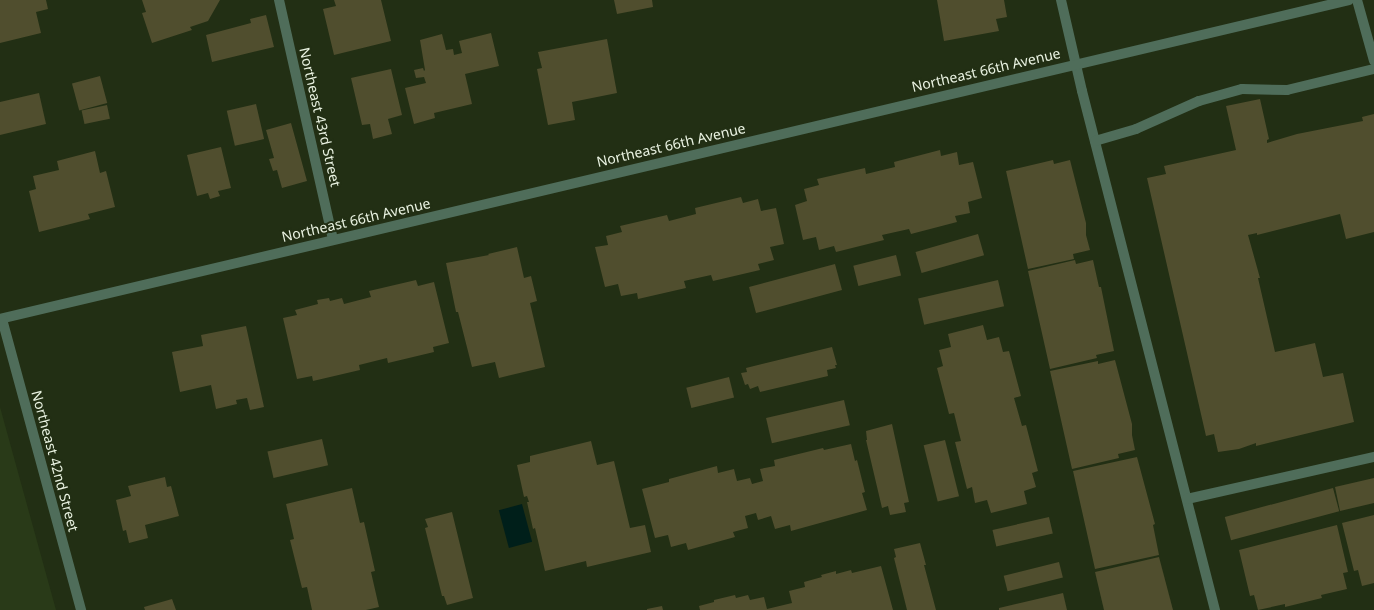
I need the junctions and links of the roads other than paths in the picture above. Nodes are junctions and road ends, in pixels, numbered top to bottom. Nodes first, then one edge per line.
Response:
1 (279, 0) edge
2 (1061, 0) edge
3 (1348, 0) edge
4 (1357, 0) edge
5 (1374, 61) edge
6 (1075, 64) junction
7 (1374, 69) edge
8 (1095, 141) junction
9 (333, 239) junction
10 (1, 319) edge
11 (1374, 457) edge
12 (1187, 499) junction
13 (81, 610) edge
14 (1215, 610) edge

1 - 9 street, Northeast 43rd Street
2 - 6 street
3 - 6 street, Northeast 66th Avenue
4 - 5 street
6 - 8 street
6 - 9 street, Northeast 66th Avenue
7 - 8 street
8 - 12 street
9 - 10 street, Northeast 66th Avenue
10 - 13 street, Northeast 42nd Street
11 - 12 street
12 - 14 street

